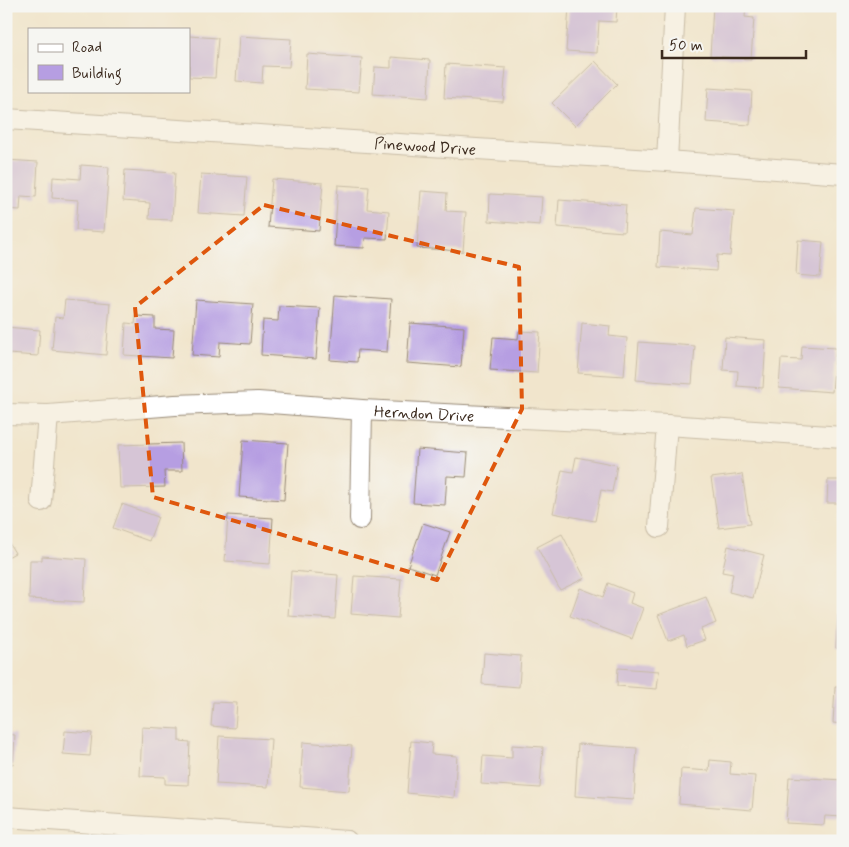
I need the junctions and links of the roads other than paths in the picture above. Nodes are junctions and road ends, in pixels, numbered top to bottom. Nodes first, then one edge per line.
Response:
1 (675, 6) edge
2 (6, 119) edge
3 (666, 161) junction
4 (843, 174) edge
5 (362, 410) junction
6 (6, 414) edge
7 (48, 415) junction
8 (667, 425) junction
9 (843, 437) edge
10 (41, 502) dead end
11 (360, 519) dead end
12 (659, 527) dead end
13 (6, 817) edge
14 (347, 841) edge

1 - 3 street
2 - 3 street, Pinewood Drive
3 - 4 street, Pinewood Drive
5 - 7 street, Herndon Drive
5 - 8 street, Herndon Drive
5 - 11 street
6 - 7 street, Herndon Drive
7 - 10 street
8 - 9 street, Herndon Drive
8 - 12 street
13 - 14 street

